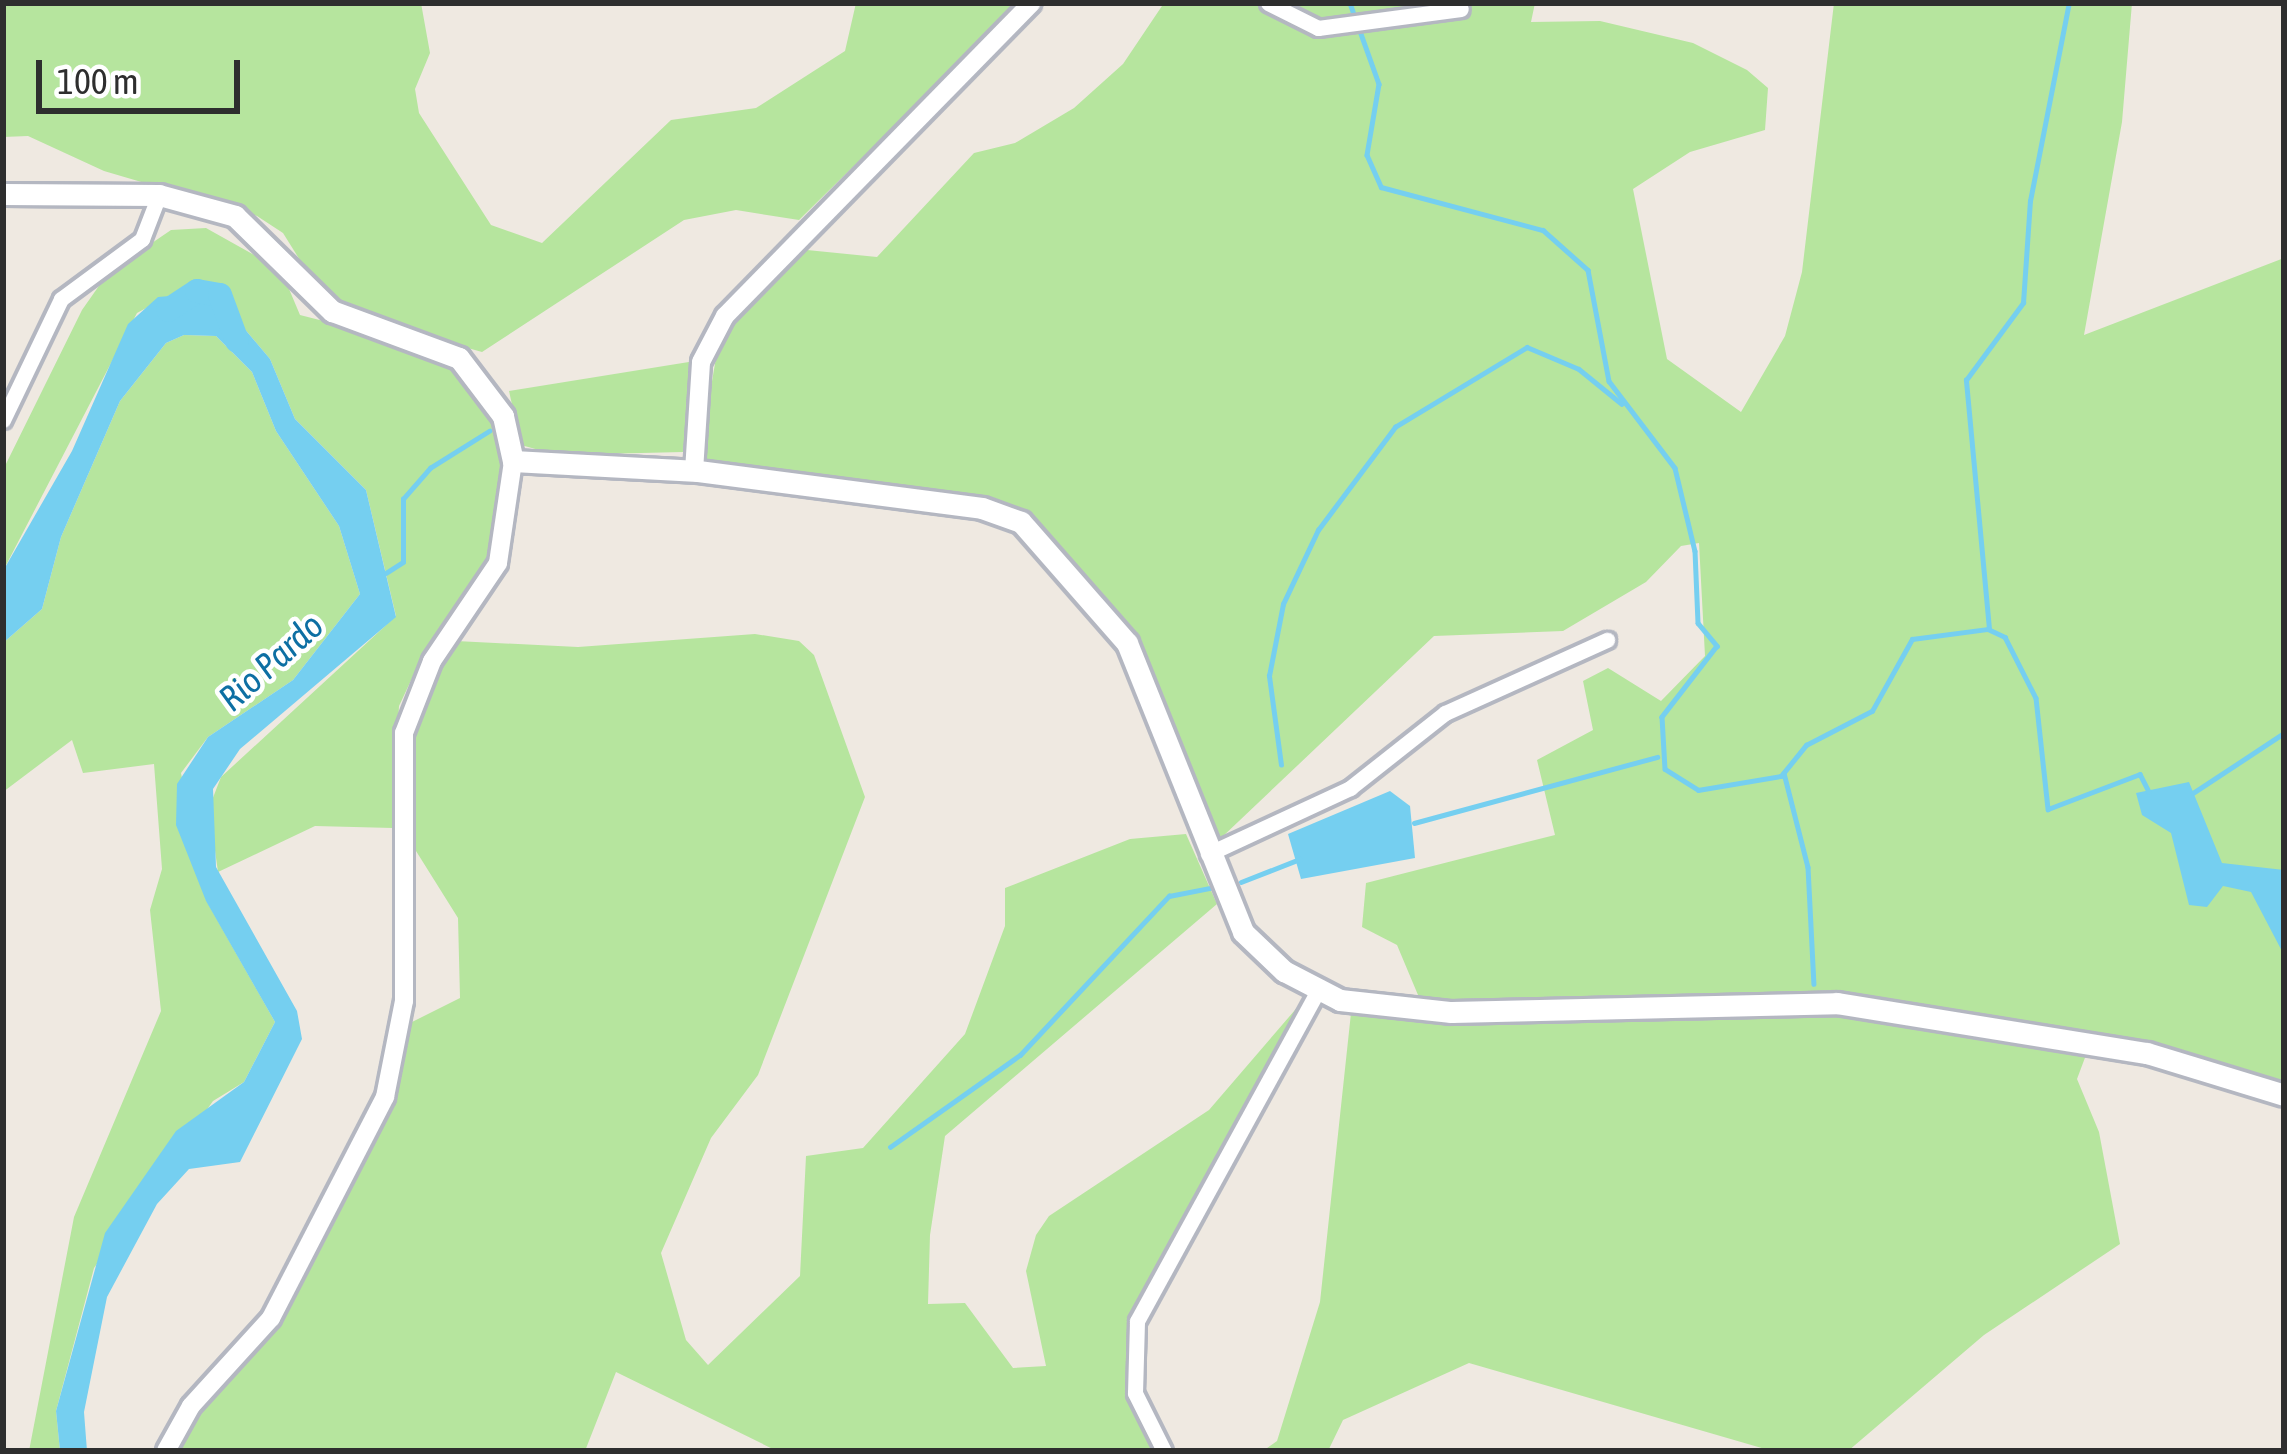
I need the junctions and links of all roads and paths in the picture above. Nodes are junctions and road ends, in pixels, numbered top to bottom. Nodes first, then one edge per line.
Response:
1 (1030, 3) edge
2 (1268, 3) edge
3 (1461, 9) dead end
4 (3, 194) edge
5 (160, 195) junction
6 (3, 420) edge
7 (513, 460) junction
8 (694, 471) junction
9 (1607, 640) dead end
10 (1208, 854) junction
11 (1318, 990) junction
12 (2284, 1095) edge
13 (166, 1451) edge
14 (1164, 1451) edge

1 - 8 street
2 - 3 street
4 - 5 main road
5 - 6 street
5 - 7 main road
7 - 8 main road
7 - 13 street
8 - 10 main road
9 - 10 street
10 - 11 main road
11 - 12 main road
11 - 14 street

